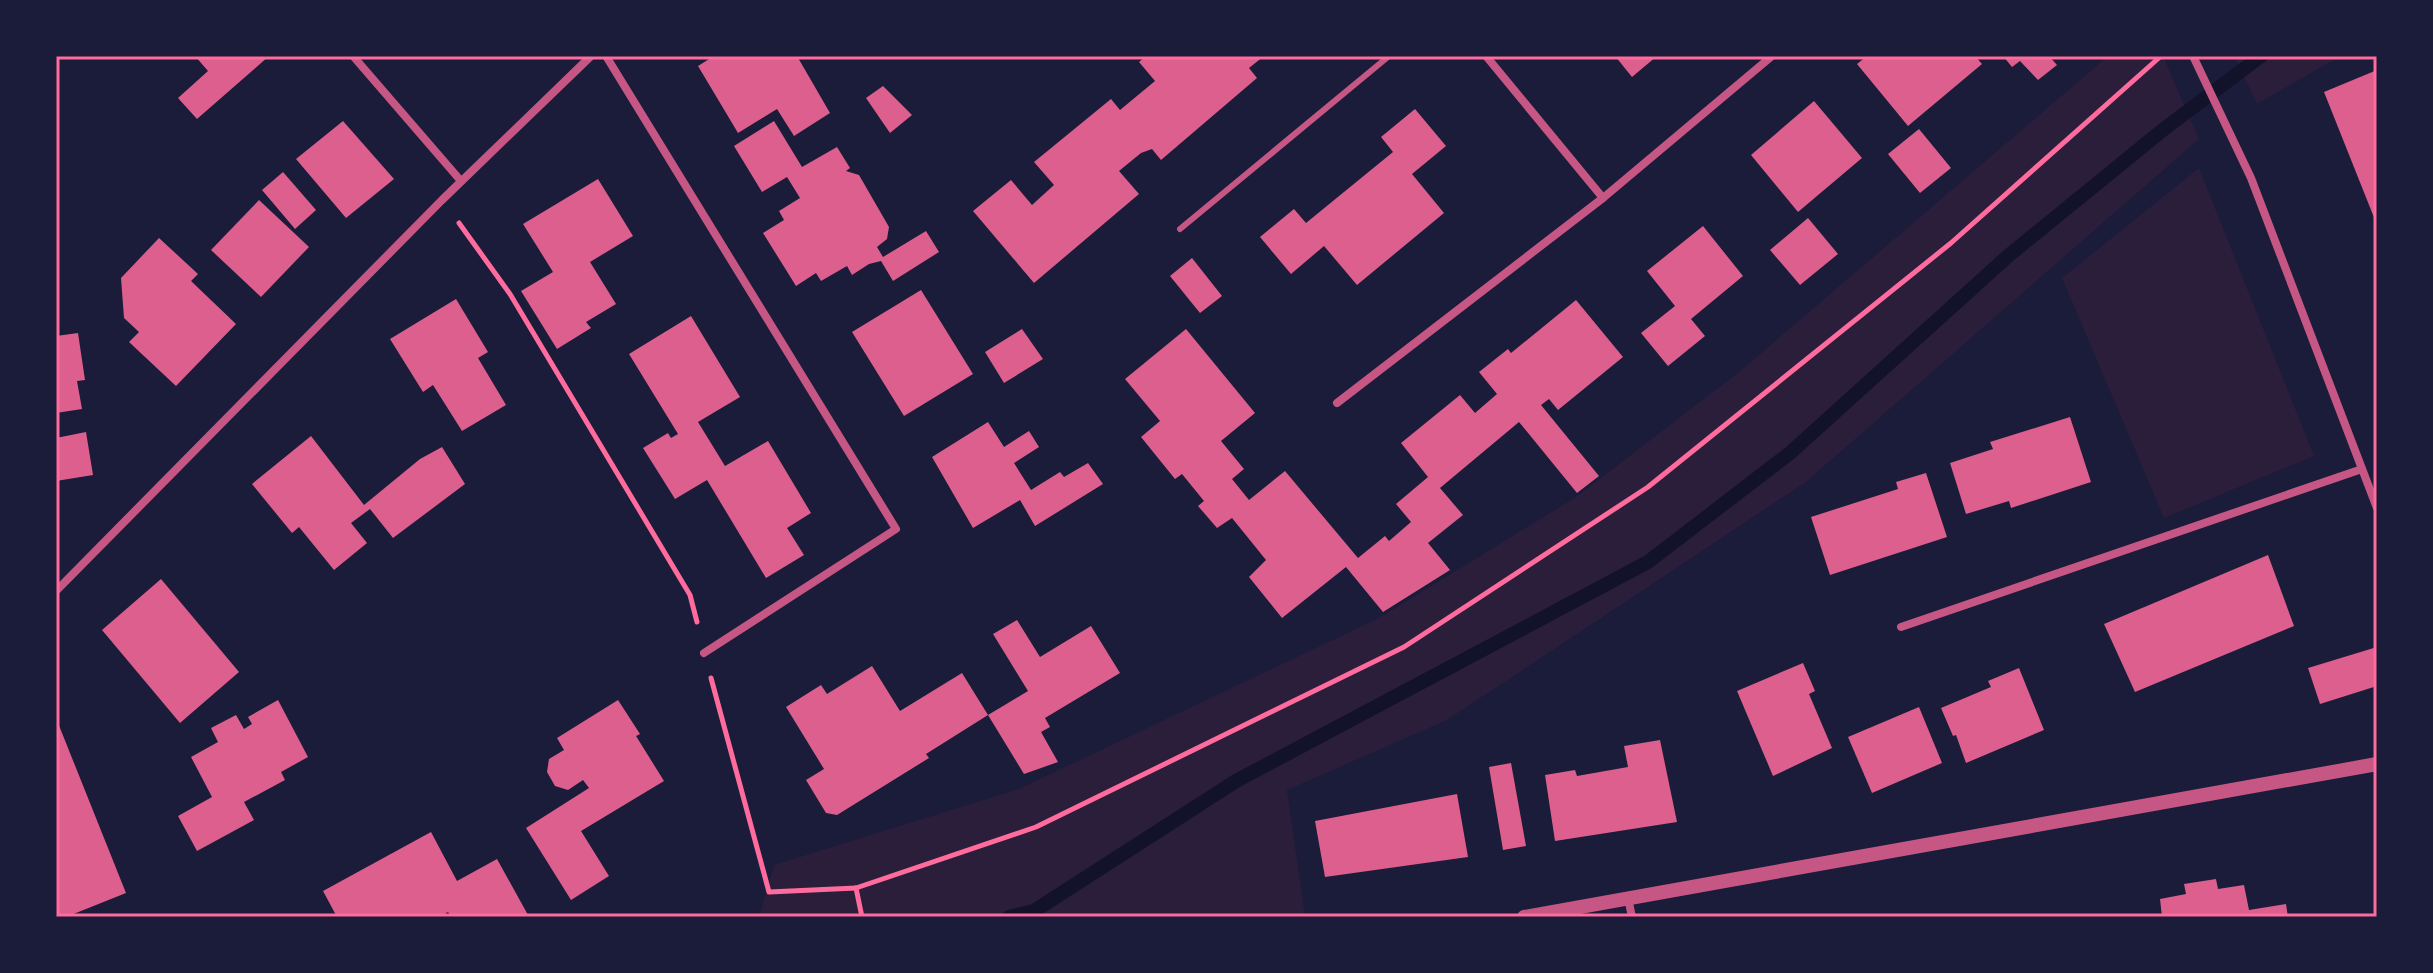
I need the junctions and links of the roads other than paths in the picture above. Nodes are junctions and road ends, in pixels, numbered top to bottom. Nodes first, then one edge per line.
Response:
1 (353, 56) edge
2 (591, 56) edge
3 (606, 56) edge
4 (1389, 56) edge
5 (1486, 56) edge
6 (1772, 56) edge
7 (2193, 56) edge
8 (461, 181) junction
9 (1603, 198) junction
10 (1180, 229) dead end
11 (1337, 403) dead end
12 (2362, 469) junction
13 (2377, 508) edge
14 (56, 591) edge
15 (1901, 627) dead end
16 (704, 653) road end
17 (2377, 764) edge
18 (1628, 898) junction
19 (1524, 917) edge
20 (1632, 917) edge

1 - 8 street
2 - 8 street
3 - 16 street
4 - 10 lane
5 - 9 street
6 - 9 street
7 - 12 street
8 - 14 street
9 - 11 street
12 - 13 street
12 - 15 street
17 - 18 street
18 - 19 street
18 - 20 street

